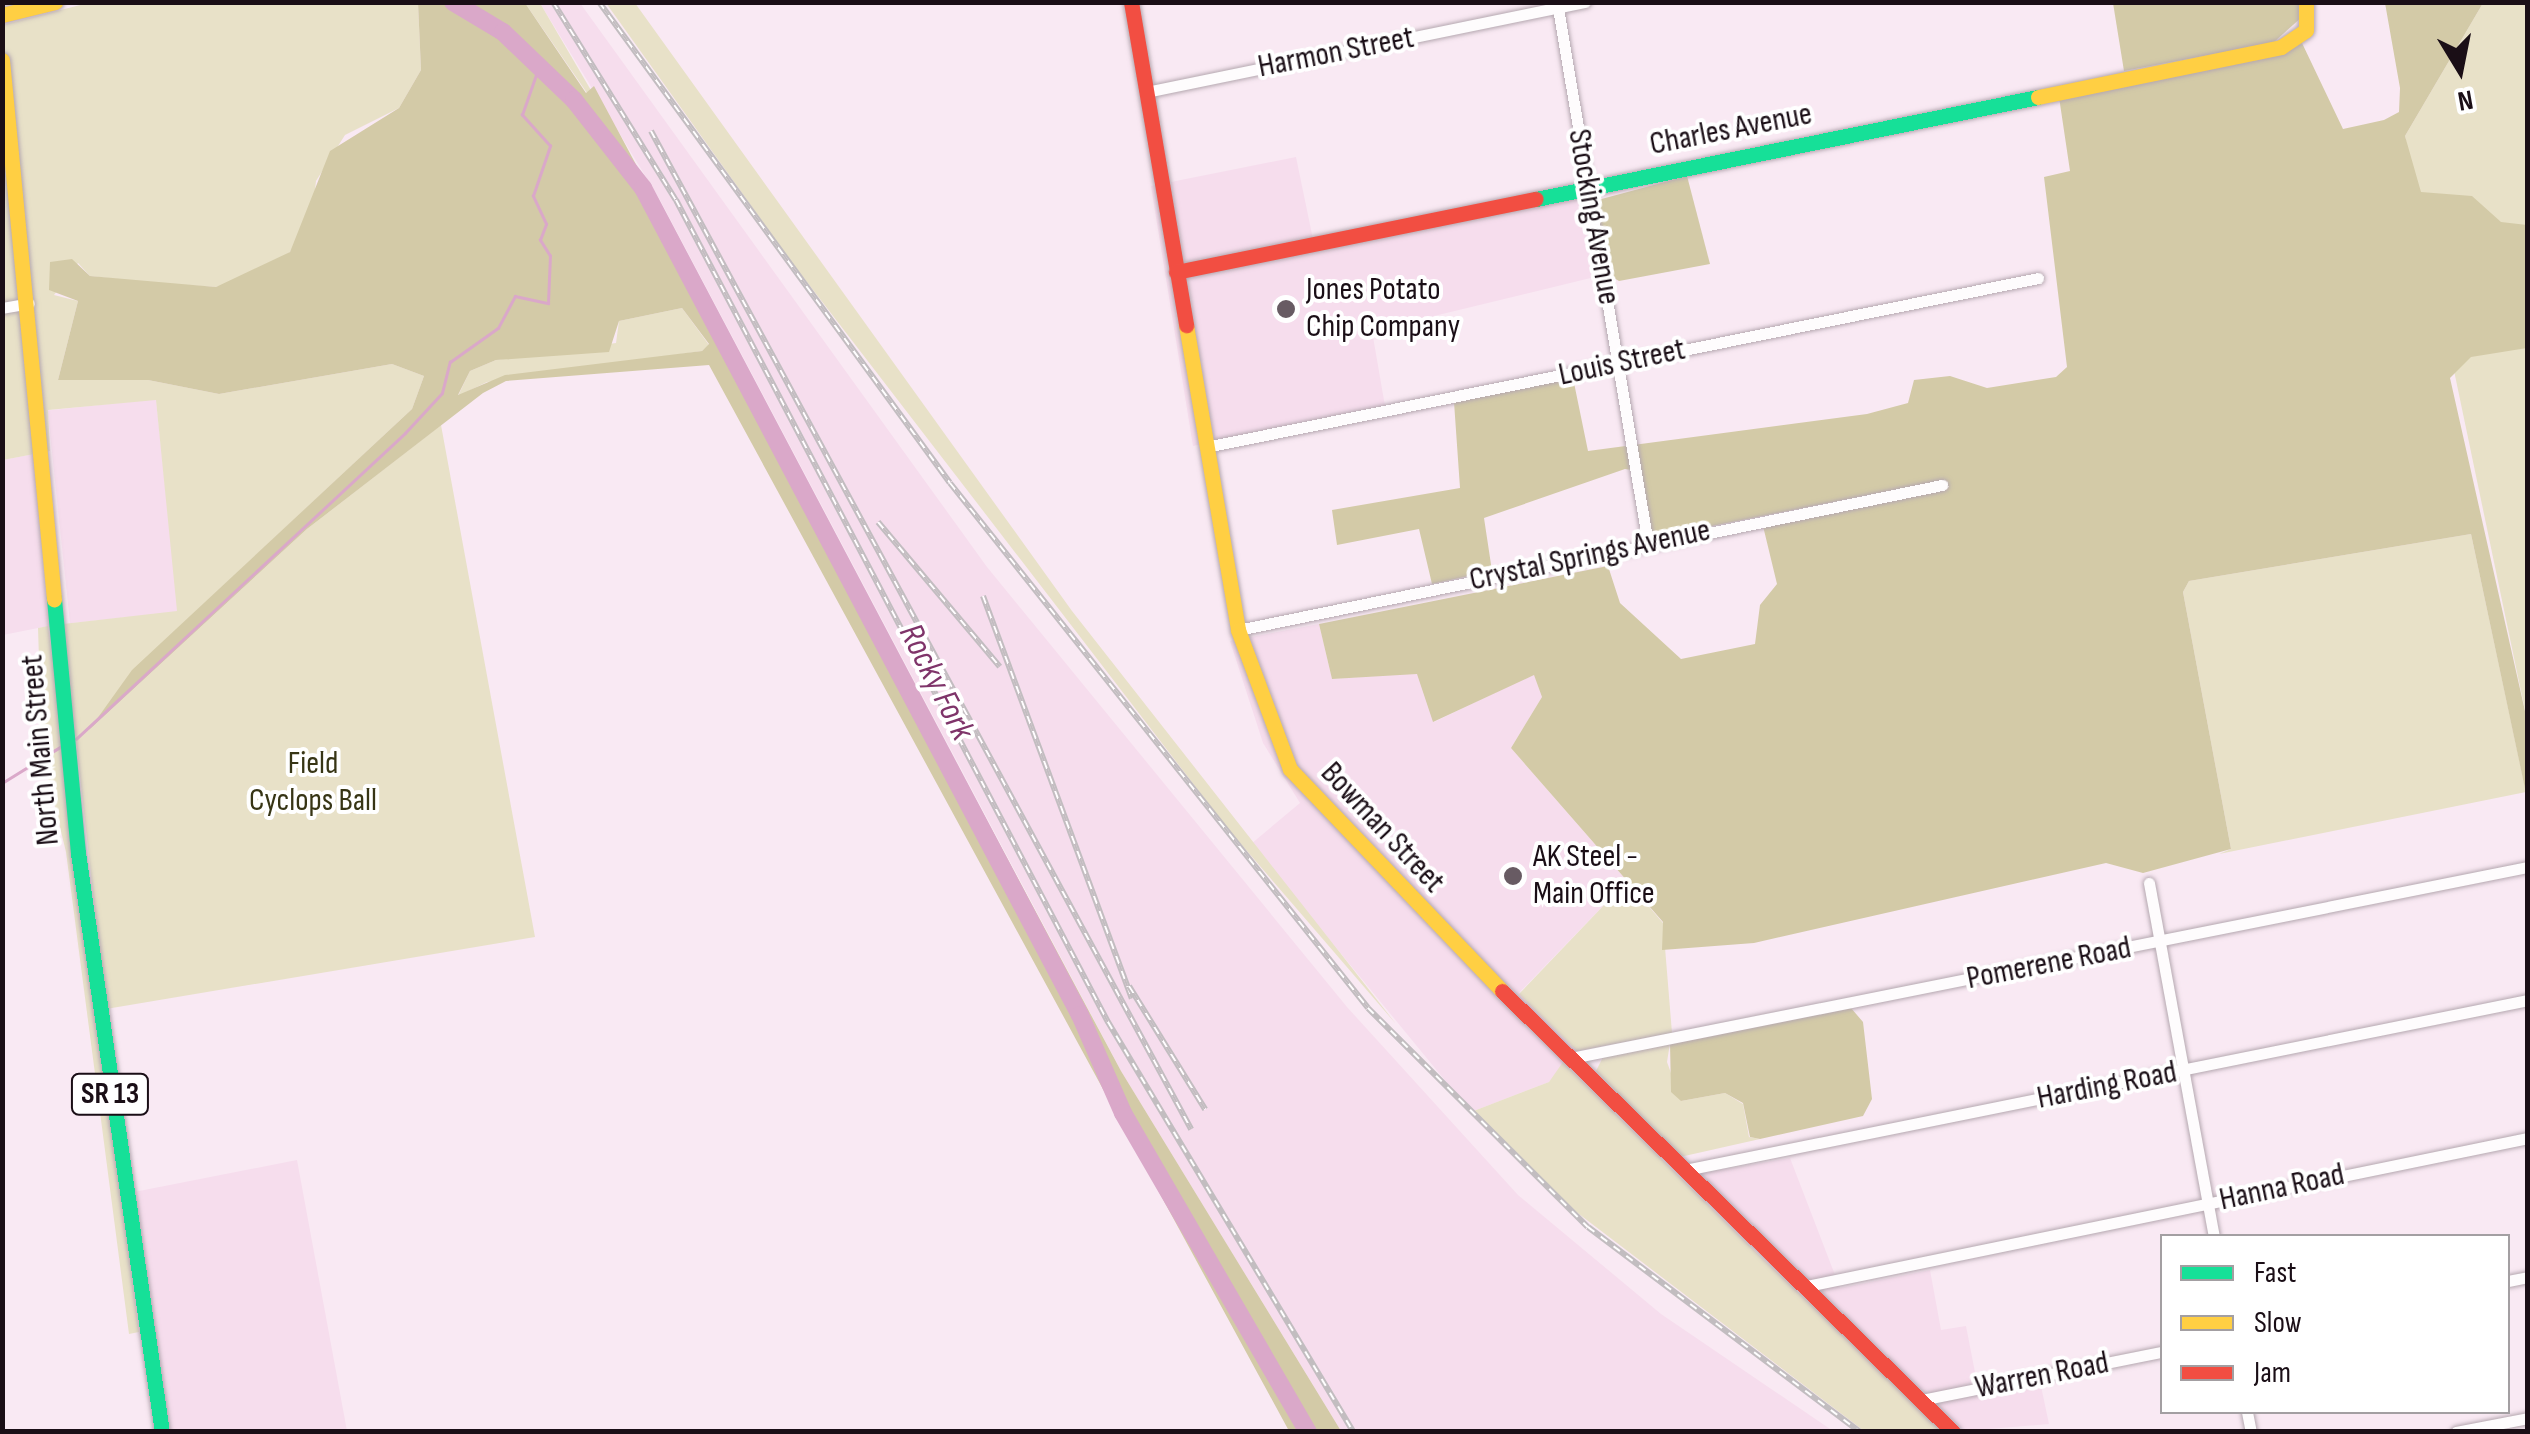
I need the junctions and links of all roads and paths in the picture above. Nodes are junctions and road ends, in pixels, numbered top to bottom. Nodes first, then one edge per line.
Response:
1 (22, 2) edge
2 (55, 2) edge
3 (1131, 2) edge
4 (1585, 2) edge
5 (2306, 2) edge
6 (2, 7) edge
7 (1558, 8) junction
8 (2, 16) edge
9 (2, 60) edge
10 (1146, 92) junction
11 (1588, 187) junction
12 (14, 210) edge
13 (2, 222) edge
14 (1176, 272) junction
15 (2038, 278) dead end
16 (29, 303) junction
17 (2, 308) edge
18 (1618, 364) junction
19 (1206, 447) junction
20 (1942, 485) dead end
21 (1648, 544) junction
22 (1238, 630) junction
23 (2528, 866) edge
24 (2149, 883) dead end
25 (2160, 942) junction
26 (2528, 1000) edge
27 (1570, 1058) junction
28 (2186, 1070) junction
29 (2528, 1138) edge
30 (1685, 1170) junction
31 (2208, 1204) junction
32 (2214, 1234) edge
33 (1802, 1286) junction
34 (2160, 1352) edge
35 (1921, 1400) junction
36 (2528, 1418) edge
37 (162, 1432) edge
38 (1954, 1432) edge
39 (2456, 1432) edge

1 - 6 main road
2 - 8 main road
3 - 10 main road, Bowman Street
4 - 7 street, Harmon Street
5 - 11 main road, Charles Avenue
7 - 10 street, Harmon Street
7 - 11 street, Stocking Avenue
9 - 12 main road, North Main Street / SR 13
10 - 14 main road, Bowman Street
11 - 14 main road, Charles Avenue
11 - 18 street, Stocking Avenue
12 - 13 main road
12 - 16 main road, North Main Street / SR 13
14 - 19 main road, Bowman Street
15 - 18 street, Louis Street
16 - 17 street
16 - 37 main road, North Main Street / SR 13
18 - 19 street, Louis Street
18 - 21 street, Stocking Avenue
19 - 22 main road, Bowman Street
20 - 21 street, Crystal Springs Avenue
21 - 22 street, Crystal Springs Avenue
22 - 27 main road, Bowman Street
23 - 25 street, Pomerene Road
24 - 25 street
25 - 27 street, Pomerene Road
25 - 28 street
26 - 28 street, Harding Road
27 - 30 main road, Bowman Street
28 - 30 street, Harding Road
28 - 31 street
29 - 31 street, Hanna Road
30 - 33 main road, Bowman Street
31 - 32 street
31 - 33 street, Hanna Road
33 - 35 main road, Bowman Street
34 - 35 street, Warren Road
35 - 38 main road, Bowman Street
36 - 39 street

